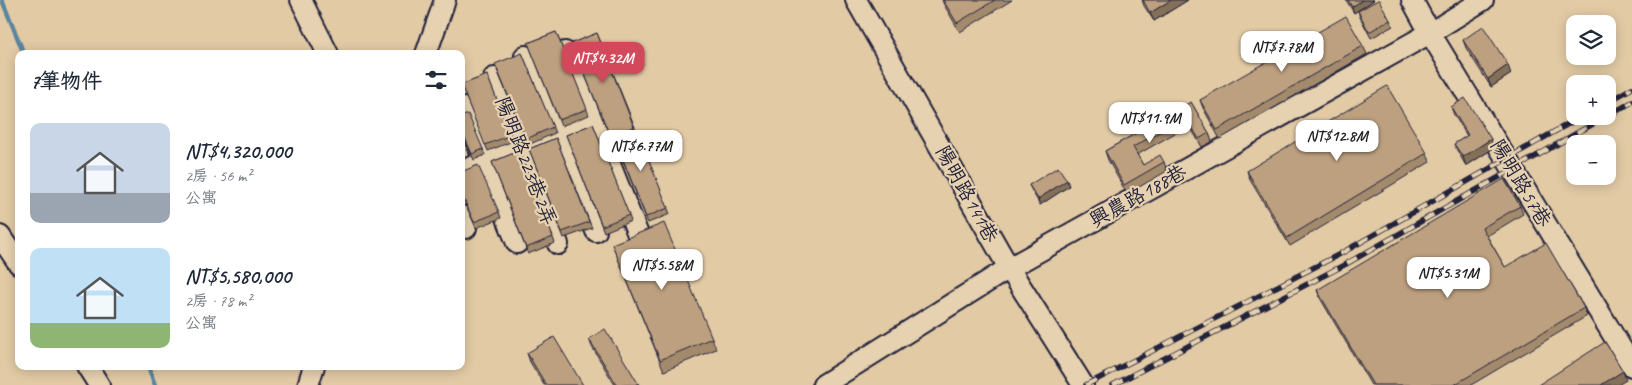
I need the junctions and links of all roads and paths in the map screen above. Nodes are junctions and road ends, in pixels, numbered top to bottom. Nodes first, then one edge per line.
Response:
1 (301, 0) edge
2 (445, 0) edge
3 (856, 0) edge
4 (1412, 0) edge
5 (1484, 0) edge
6 (1430, 33) junction
7 (326, 50) edge
8 (427, 50) edge
9 (565, 52) edge
10 (525, 56) edge
11 (494, 78) dead end
12 (465, 111) edge
13 (593, 122) junction
14 (559, 135) junction
15 (522, 149) junction
16 (484, 163) junction
17 (465, 170) edge
18 (596, 231) dead end
19 (0, 236) edge
20 (639, 237) edge
21 (516, 243) dead end
22 (558, 244) dead end
23 (15, 258) edge
24 (1009, 268) junction
25 (1632, 366) edge
26 (90, 370) edge
27 (313, 370) edge
28 (99, 385) edge
29 (308, 385) edge
30 (823, 385) edge
31 (1083, 385) edge

1 - 7 street
2 - 8 street
3 - 24 street, 陽明路141巷
4 - 6 street, 陽明路57巷
5 - 6 street, 興農路188巷
6 - 24 street, 興農路188巷
6 - 25 street, 陽明路57巷
9 - 13 street
10 - 14 street
11 - 15 street, 陽明路223巷2弄
12 - 16 street
13 - 14 street
13 - 20 street
14 - 15 street
14 - 18 street
15 - 16 street
15 - 22 street, 陽明路223巷2弄
16 - 17 street
16 - 21 street
19 - 23 street
24 - 30 street, 興農路188巷
24 - 31 street, 陽明路141巷
26 - 28 street
27 - 29 street

